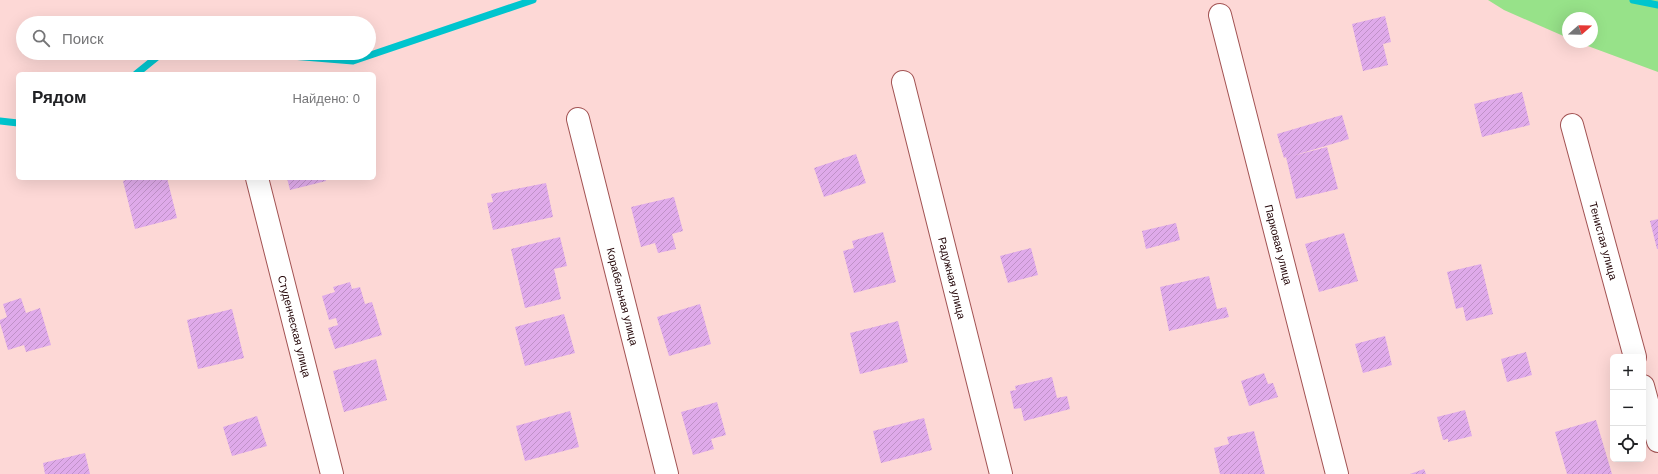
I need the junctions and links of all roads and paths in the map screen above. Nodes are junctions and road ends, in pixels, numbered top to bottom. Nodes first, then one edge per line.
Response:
1 (1220, 15) dead end
2 (903, 82) dead end
3 (578, 119) dead end
4 (1572, 125) dead end
5 (258, 180) edge
6 (1634, 354) edge
7 (1644, 390) edge
8 (1658, 441) edge
9 (332, 474) edge
10 (667, 474) edge
11 (1001, 474) edge
12 (1337, 474) edge

1 - 12 street, Парковая улица
2 - 11 street, Радужная улица
3 - 10 street, Корабельная улица
4 - 6 street, Тенистая улица
5 - 9 street, Студенческая улица
7 - 8 street

